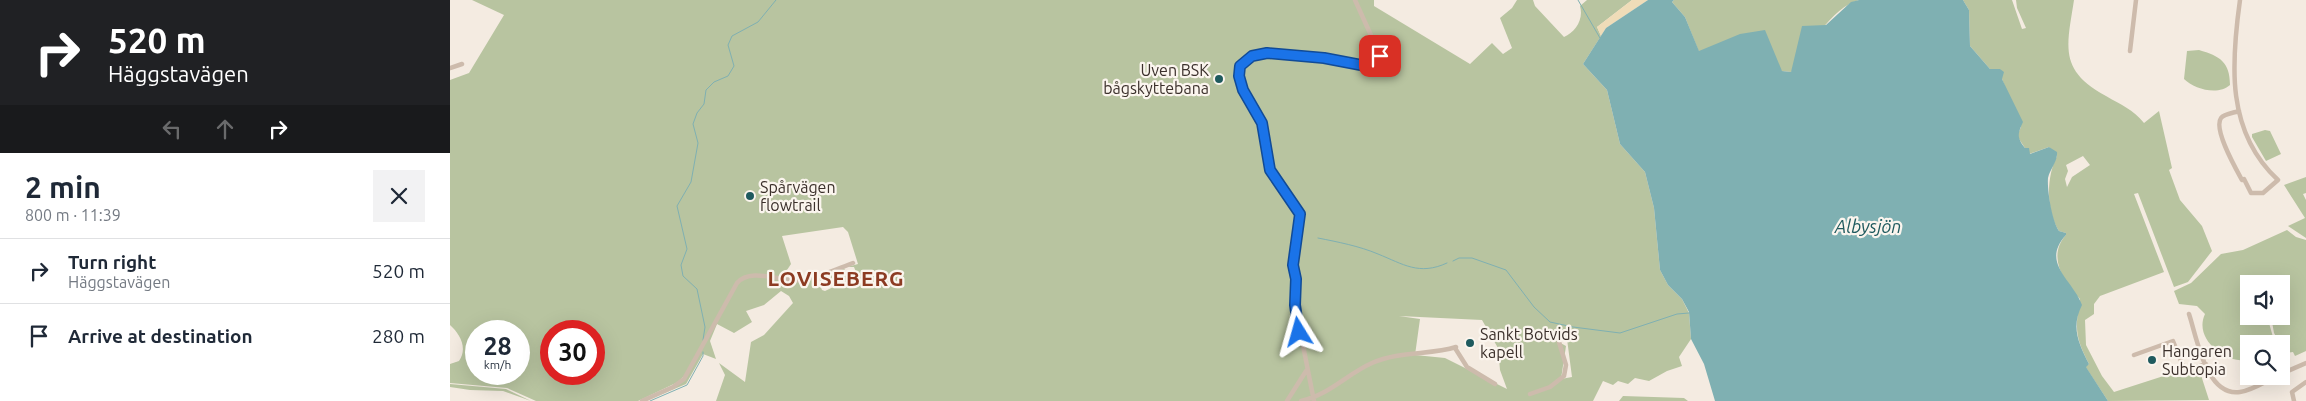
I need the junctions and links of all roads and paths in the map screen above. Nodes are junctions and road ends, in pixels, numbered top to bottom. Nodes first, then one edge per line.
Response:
1 (1355, 0) edge
2 (2136, 0) edge
3 (2240, 0) edge
4 (2130, 51) dead end
5 (462, 64) dead end
6 (450, 68) edge
7 (2239, 111) junction
8 (2278, 180) junction
9 (2284, 182) dead end
10 (853, 263) dead end
11 (2189, 314) dead end
12 (1559, 342) dead end
13 (2134, 354) dead end
14 (2306, 363) edge
15 (2206, 364) junction
16 (2290, 370) edge
17 (1306, 371) junction
18 (2306, 382) edge
19 (1495, 384) dead end
20 (2257, 385) edge
21 (1530, 394) dead end
22 (1313, 400) edge
23 (642, 401) edge
24 (1288, 401) edge
25 (1301, 401) edge
26 (2294, 401) edge

1 - 17 street
2 - 4 street
3 - 7 street
5 - 6 street
7 - 8 street
7 - 8 street
8 - 9 street
10 - 23 street
11 - 15 street
12 - 21 street
13 - 15 street
14 - 16 street
15 - 20 street
17 - 22 street
17 - 24 street
18 - 26 street
19 - 22 street
22 - 25 street

